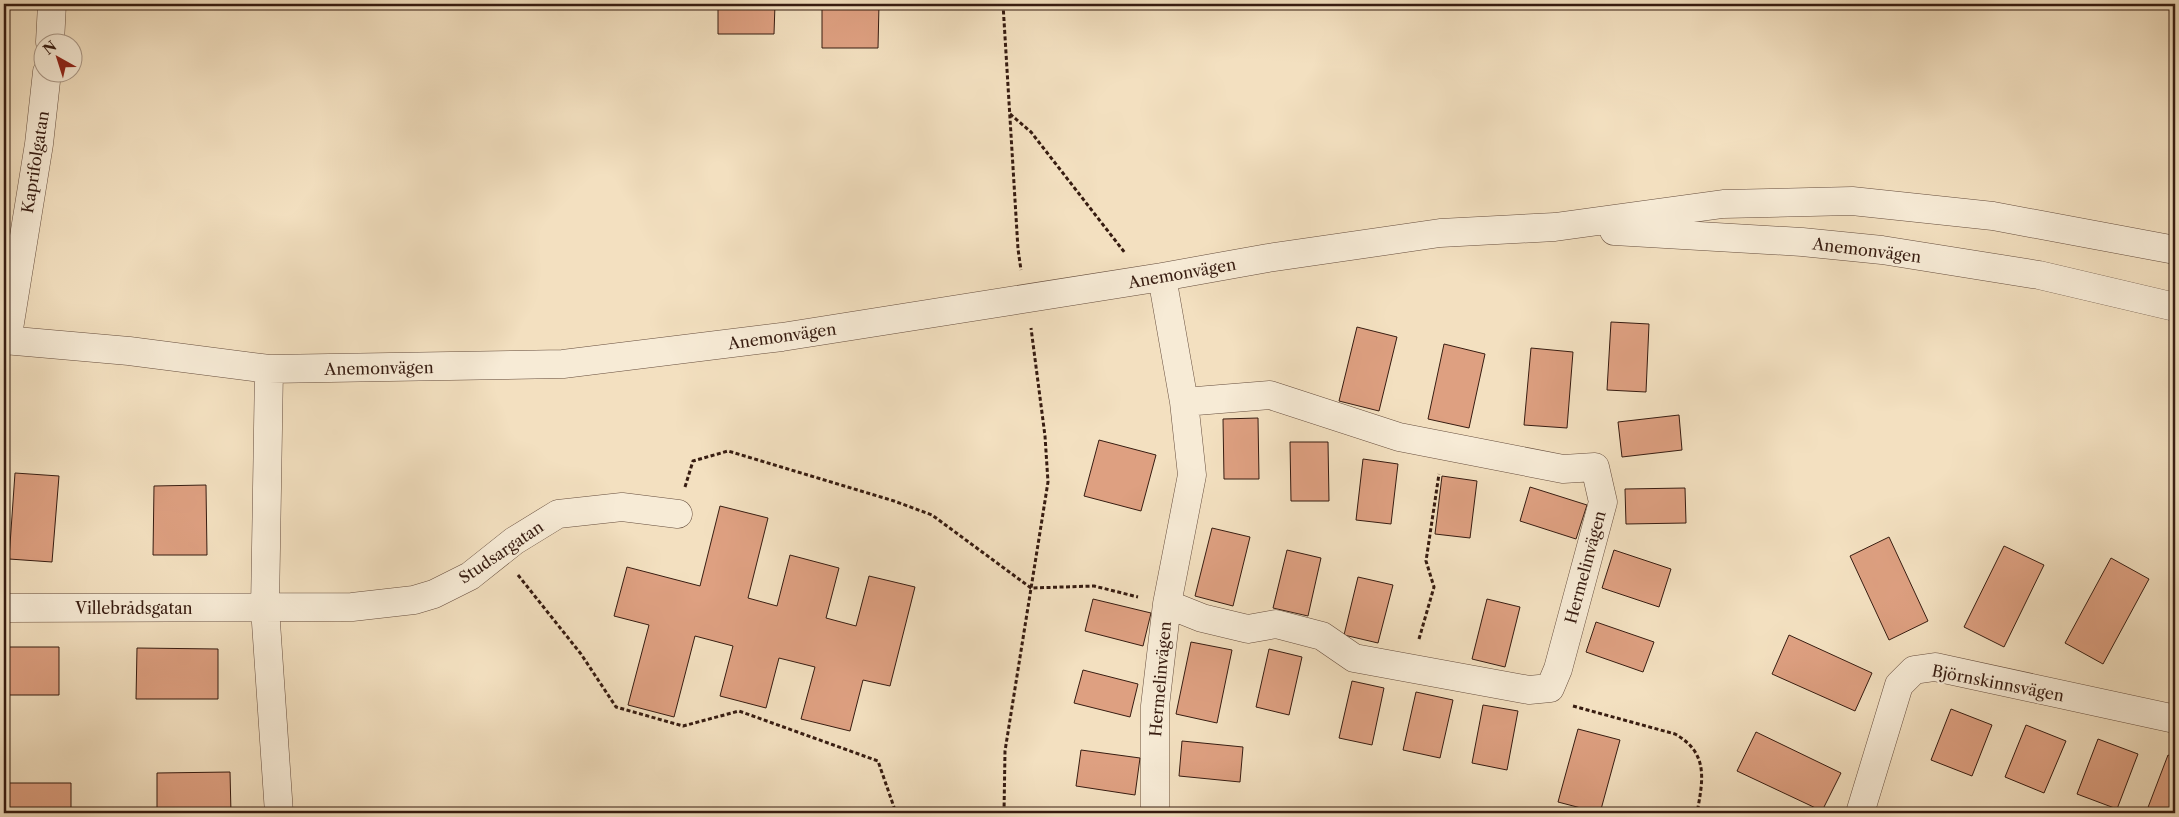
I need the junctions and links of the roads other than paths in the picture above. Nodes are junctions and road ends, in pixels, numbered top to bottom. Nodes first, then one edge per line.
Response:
1 (52, 4) edge
2 (51, 32) edge
3 (46, 82) edge
4 (1555, 226) junction
5 (2175, 250) edge
6 (1162, 277) junction
7 (2175, 307) edge
8 (6, 341) edge
9 (269, 369) junction
10 (1184, 402) junction
11 (678, 514) road end
12 (1167, 604) junction
13 (4, 608) edge
14 (265, 608) junction
15 (2175, 720) edge
16 (279, 813) edge
17 (1154, 813) edge
18 (1860, 813) edge

1 - 2 street
3 - 8 street, Kaprifolgatan
4 - 5 street, Anemonvägen
4 - 6 street, Anemonvägen
4 - 7 street, Anemonvägen
6 - 9 street, Anemonvägen
6 - 10 street, Hermelinvägen
8 - 9 street, Anemonvägen
9 - 14 street
10 - 12 street, Hermelinvägen
10 - 12 street, Hermelinvägen
11 - 14 street, Studsargatan
12 - 17 street, Hermelinvägen
13 - 14 street, Villebrådsgatan
14 - 16 street
15 - 18 street, Björnskinnsvägen

